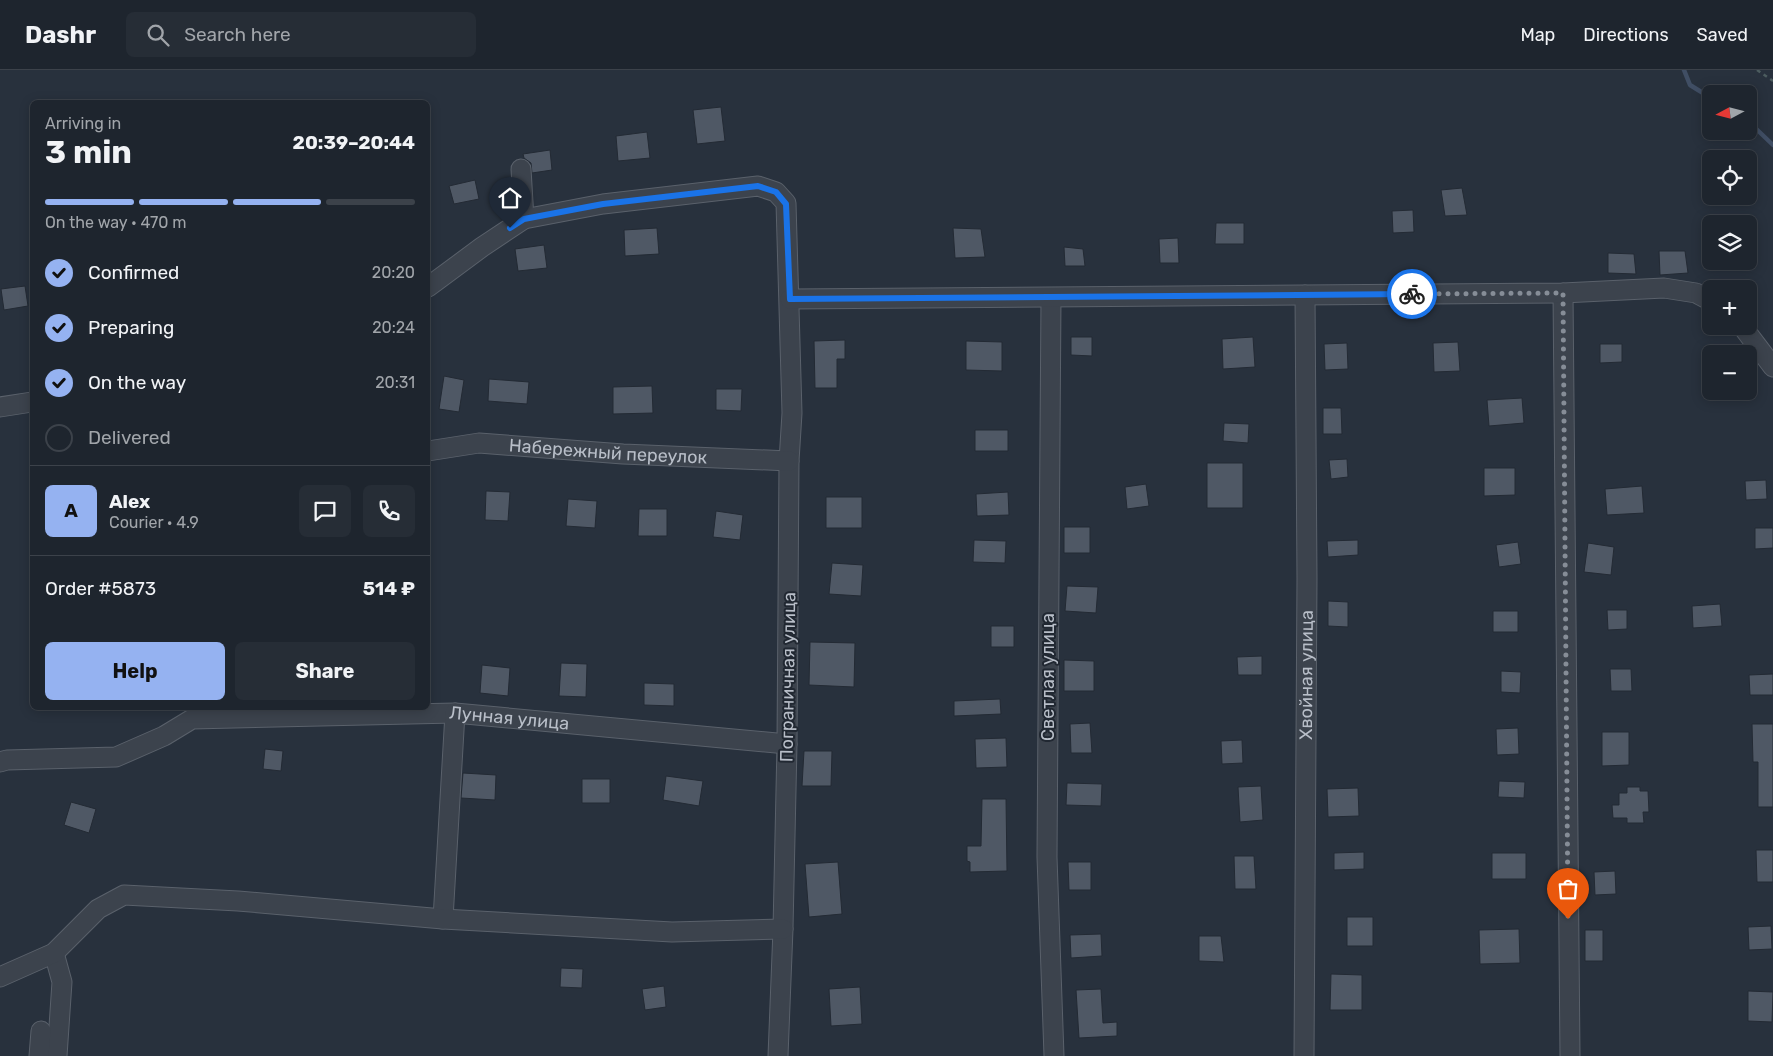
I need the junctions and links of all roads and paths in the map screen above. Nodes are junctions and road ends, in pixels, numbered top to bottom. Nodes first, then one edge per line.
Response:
1 (1756, 70) edge
2 (1773, 81) edge
3 (522, 169) dead end
4 (524, 219) junction
5 (430, 286) edge
6 (1563, 293) junction
7 (1305, 294) junction
8 (1702, 296) edge
9 (1051, 298) junction
10 (790, 299) junction
11 (1749, 335) edge
12 (1773, 367) edge
13 (30, 402) edge
14 (0, 407) edge
15 (430, 451) edge
16 (789, 461) junction
17 (190, 713) edge
18 (455, 713) junction
19 (787, 744) junction
20 (0, 762) edge
21 (443, 919) junction
22 (783, 930) junction
23 (54, 953) junction
24 (4, 975) edge
25 (41, 1031) dead end
26 (39, 1056) edge
27 (57, 1056) edge
28 (778, 1056) edge
29 (1054, 1056) edge
30 (1304, 1056) edge
31 (1570, 1056) edge

1 - 2 path
3 - 4 street
4 - 5 street
4 - 10 street, Пограничная улица
6 - 7 street
6 - 8 street
6 - 31 street
7 - 9 street
7 - 30 street, Хвойная улица
9 - 10 street
9 - 29 street, Светлая улица
10 - 16 street, Пограничная улица
11 - 12 street
13 - 14 street
15 - 16 street, Набережный переулок
16 - 19 street, Пограничная улица
17 - 18 street, Лунная улица
17 - 20 street, Лунная улица
18 - 19 street, Лунная улица
18 - 21 street
19 - 22 street, Пограничная улица
21 - 22 street
21 - 23 street
22 - 28 street, Пограничная улица
23 - 24 street
23 - 27 street
25 - 26 street

